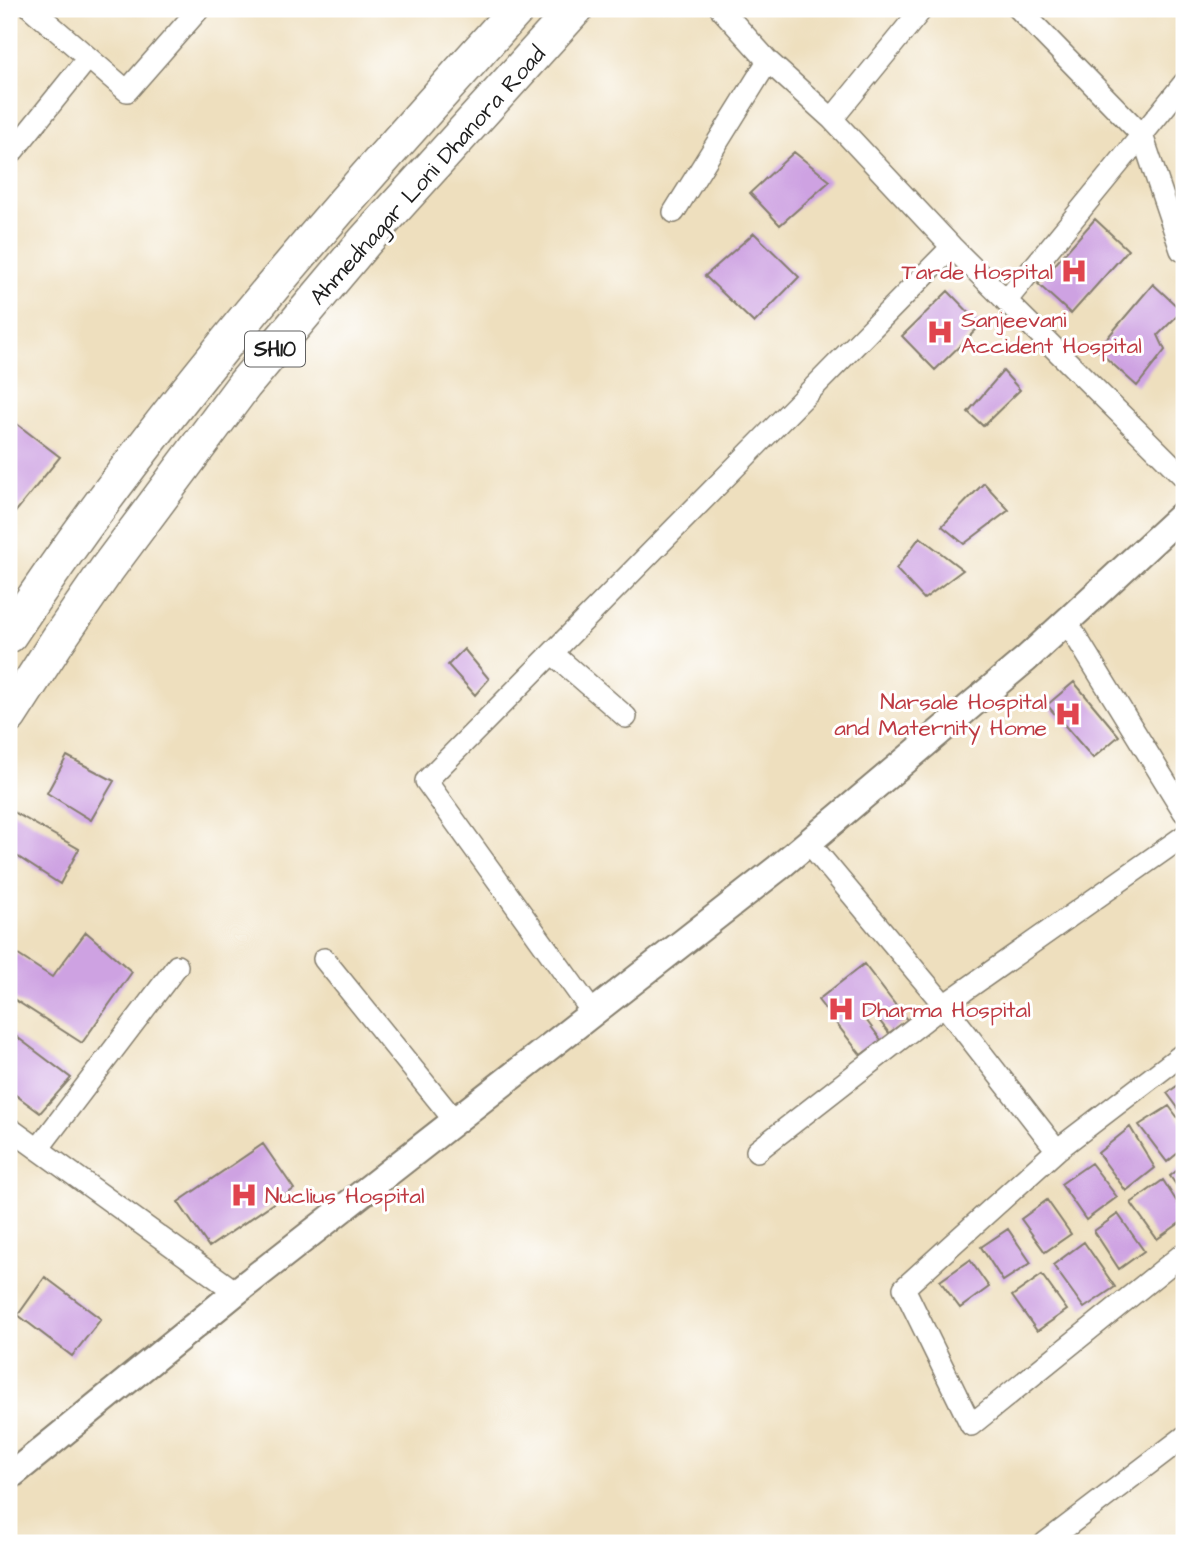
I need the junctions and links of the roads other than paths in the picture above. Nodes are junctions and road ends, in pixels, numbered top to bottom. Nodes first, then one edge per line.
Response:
1 (32, 9) edge
2 (199, 9) edge
3 (517, 9) edge
4 (575, 9) edge
5 (721, 9) edge
6 (922, 9) edge
7 (1019, 9) edge
8 (88, 58) junction
9 (768, 61) junction
10 (1184, 83) edge
11 (832, 119) junction
12 (1142, 135) junction
13 (9, 156) edge
14 (674, 212) dead end
15 (951, 247) junction
16 (1181, 250) dead end
17 (1006, 301) junction
18 (1184, 477) edge
19 (1184, 513) edge
20 (1067, 622) junction
21 (9, 635) edge
22 (552, 653) junction
23 (9, 716) edge
24 (626, 717) dead end
25 (1184, 812) edge
26 (1184, 836) edge
27 (809, 843) junction
28 (324, 959) dead end
29 (177, 966) dead end
30 (944, 1005) junction
31 (593, 1013) junction
32 (1184, 1053) edge
33 (455, 1121) junction
34 (9, 1128) edge
35 (38, 1149) junction
36 (1057, 1150) junction
37 (757, 1151) dead end
38 (1184, 1252) edge
39 (236, 1292) junction
40 (1183, 1440) edge
41 (9, 1477) edge
42 (1045, 1543) edge

1 - 8 street
2 - 8 street
3 - 21 main road, Ahmednagar Loni Dhanora Road / SH10
4 - 23 main road, Ahmednagar Loni Dhanora Road / SH10
5 - 9 street
6 - 11 street
7 - 12 street
8 - 13 street
9 - 11 street
9 - 14 street
10 - 12 street
11 - 15 street
12 - 16 street
12 - 17 street
15 - 17 street
15 - 22 street
17 - 18 street
19 - 20 street
20 - 25 street
20 - 27 street
22 - 24 street
22 - 31 street
26 - 30 street
27 - 30 street
27 - 31 street
28 - 33 street
29 - 35 street
30 - 36 street
30 - 37 street
31 - 33 street
32 - 36 street
33 - 39 street
34 - 35 street
35 - 39 street
36 - 38 street
39 - 41 street
40 - 42 street

